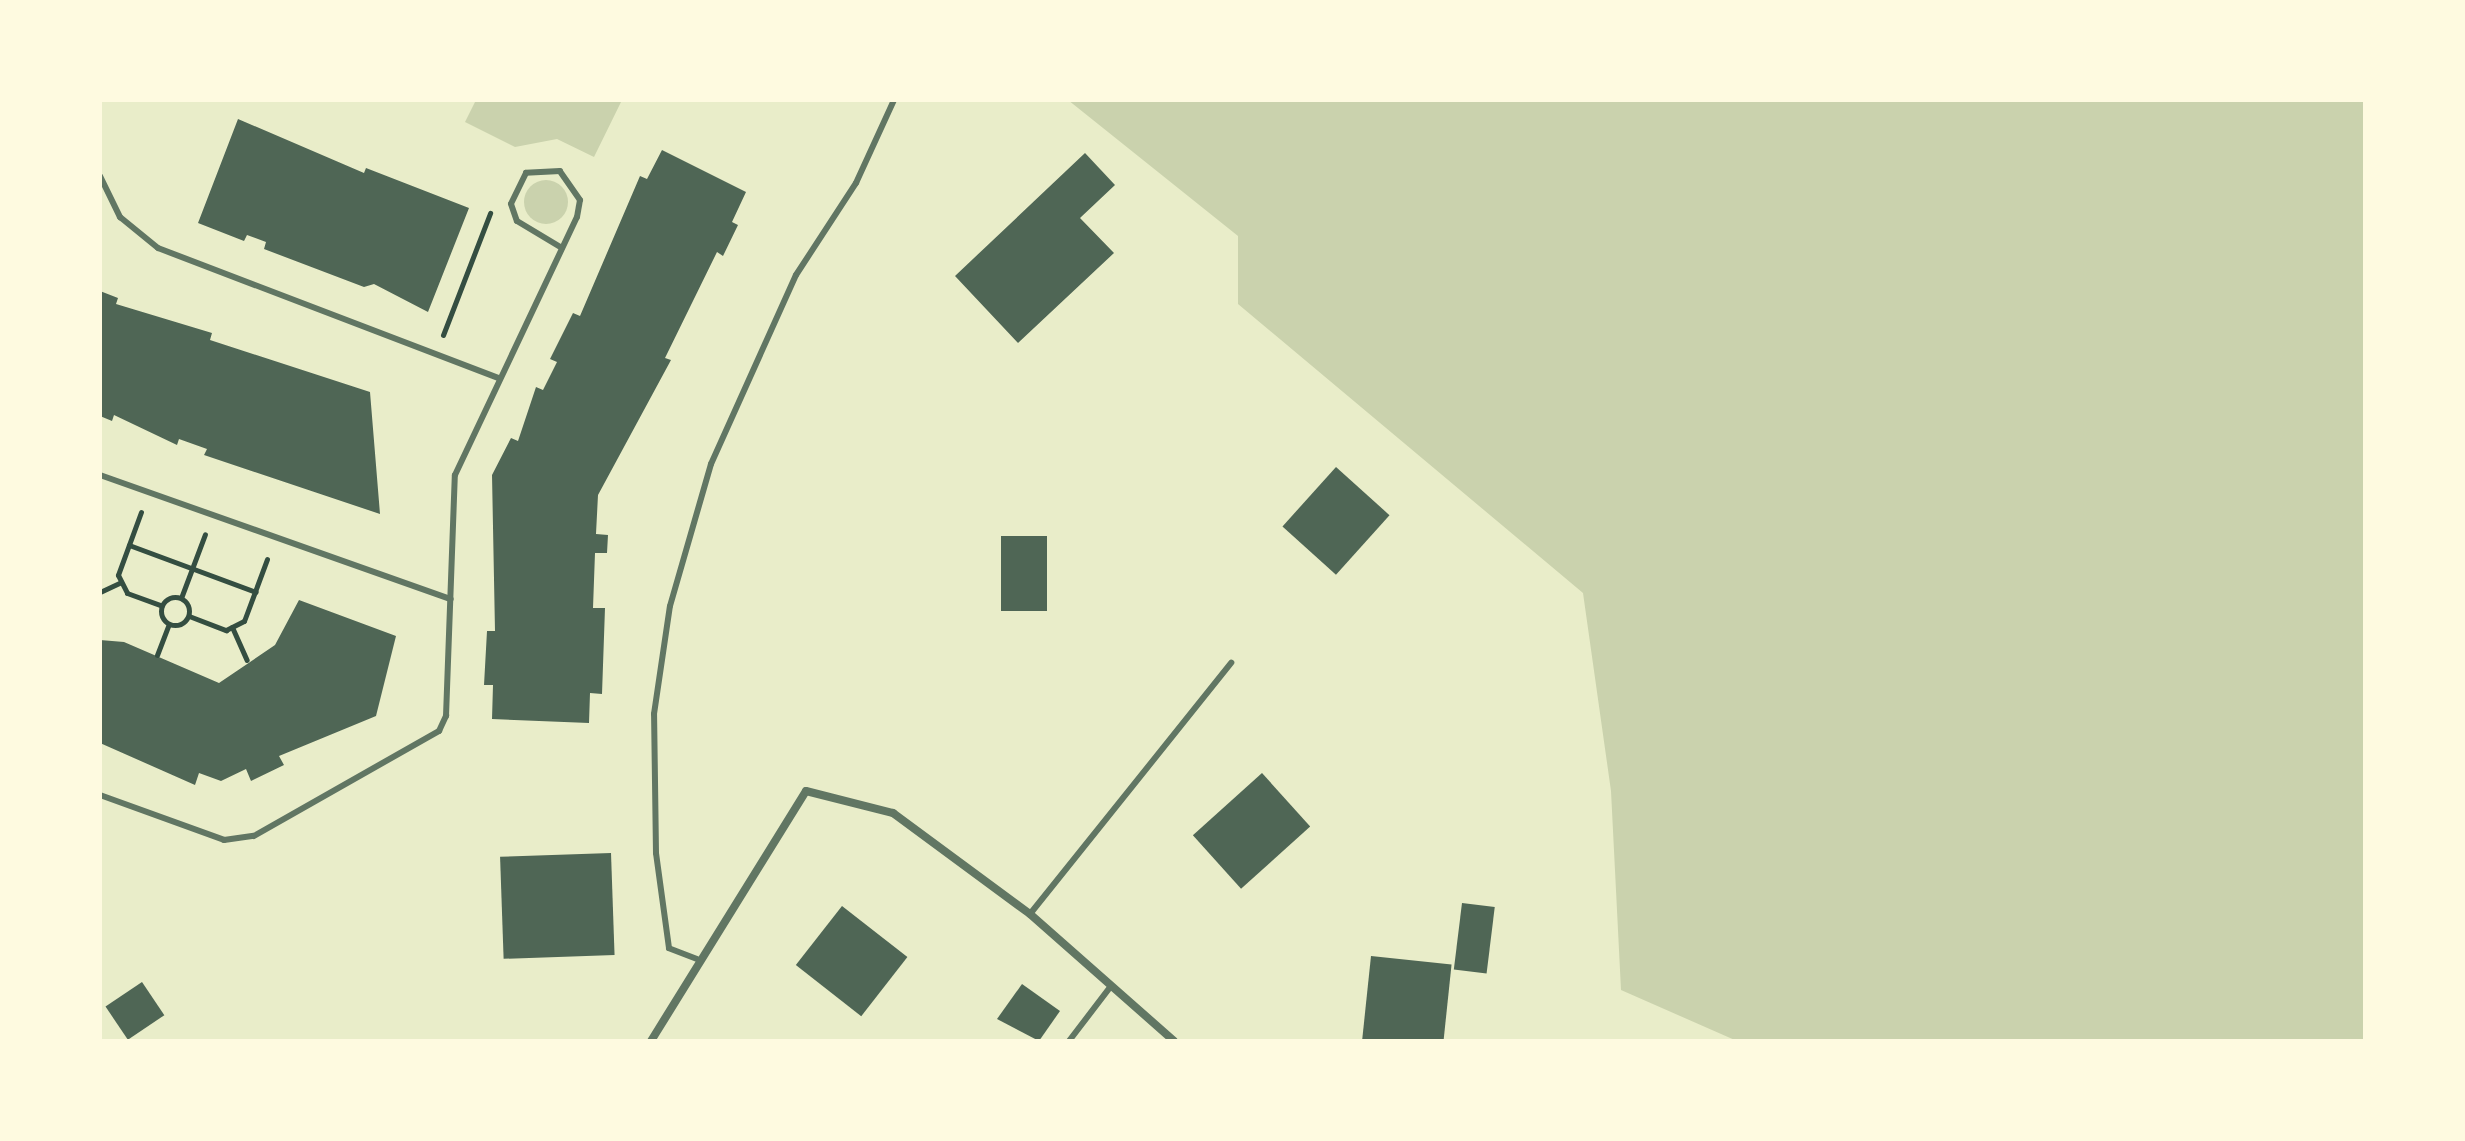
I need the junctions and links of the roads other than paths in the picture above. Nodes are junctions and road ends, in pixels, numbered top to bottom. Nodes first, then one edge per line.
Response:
1 (894, 100) edge
2 (100, 176) edge
3 (562, 248) junction
4 (498, 378) junction
5 (100, 475) edge
6 (451, 599) junction
7 (1231, 663) dead end
8 (100, 795) edge
9 (1030, 914) junction
10 (697, 959) junction
11 (1111, 986) junction
12 (651, 1041) edge
13 (1069, 1041) edge
14 (1174, 1041) edge

1 - 10 lane
2 - 4 lane
3 - 3 lane
3 - 4 lane
4 - 6 lane
5 - 6 lane
6 - 8 lane
7 - 9 lane
9 - 10 street
9 - 11 street
10 - 12 street
11 - 13 lane
11 - 14 street

